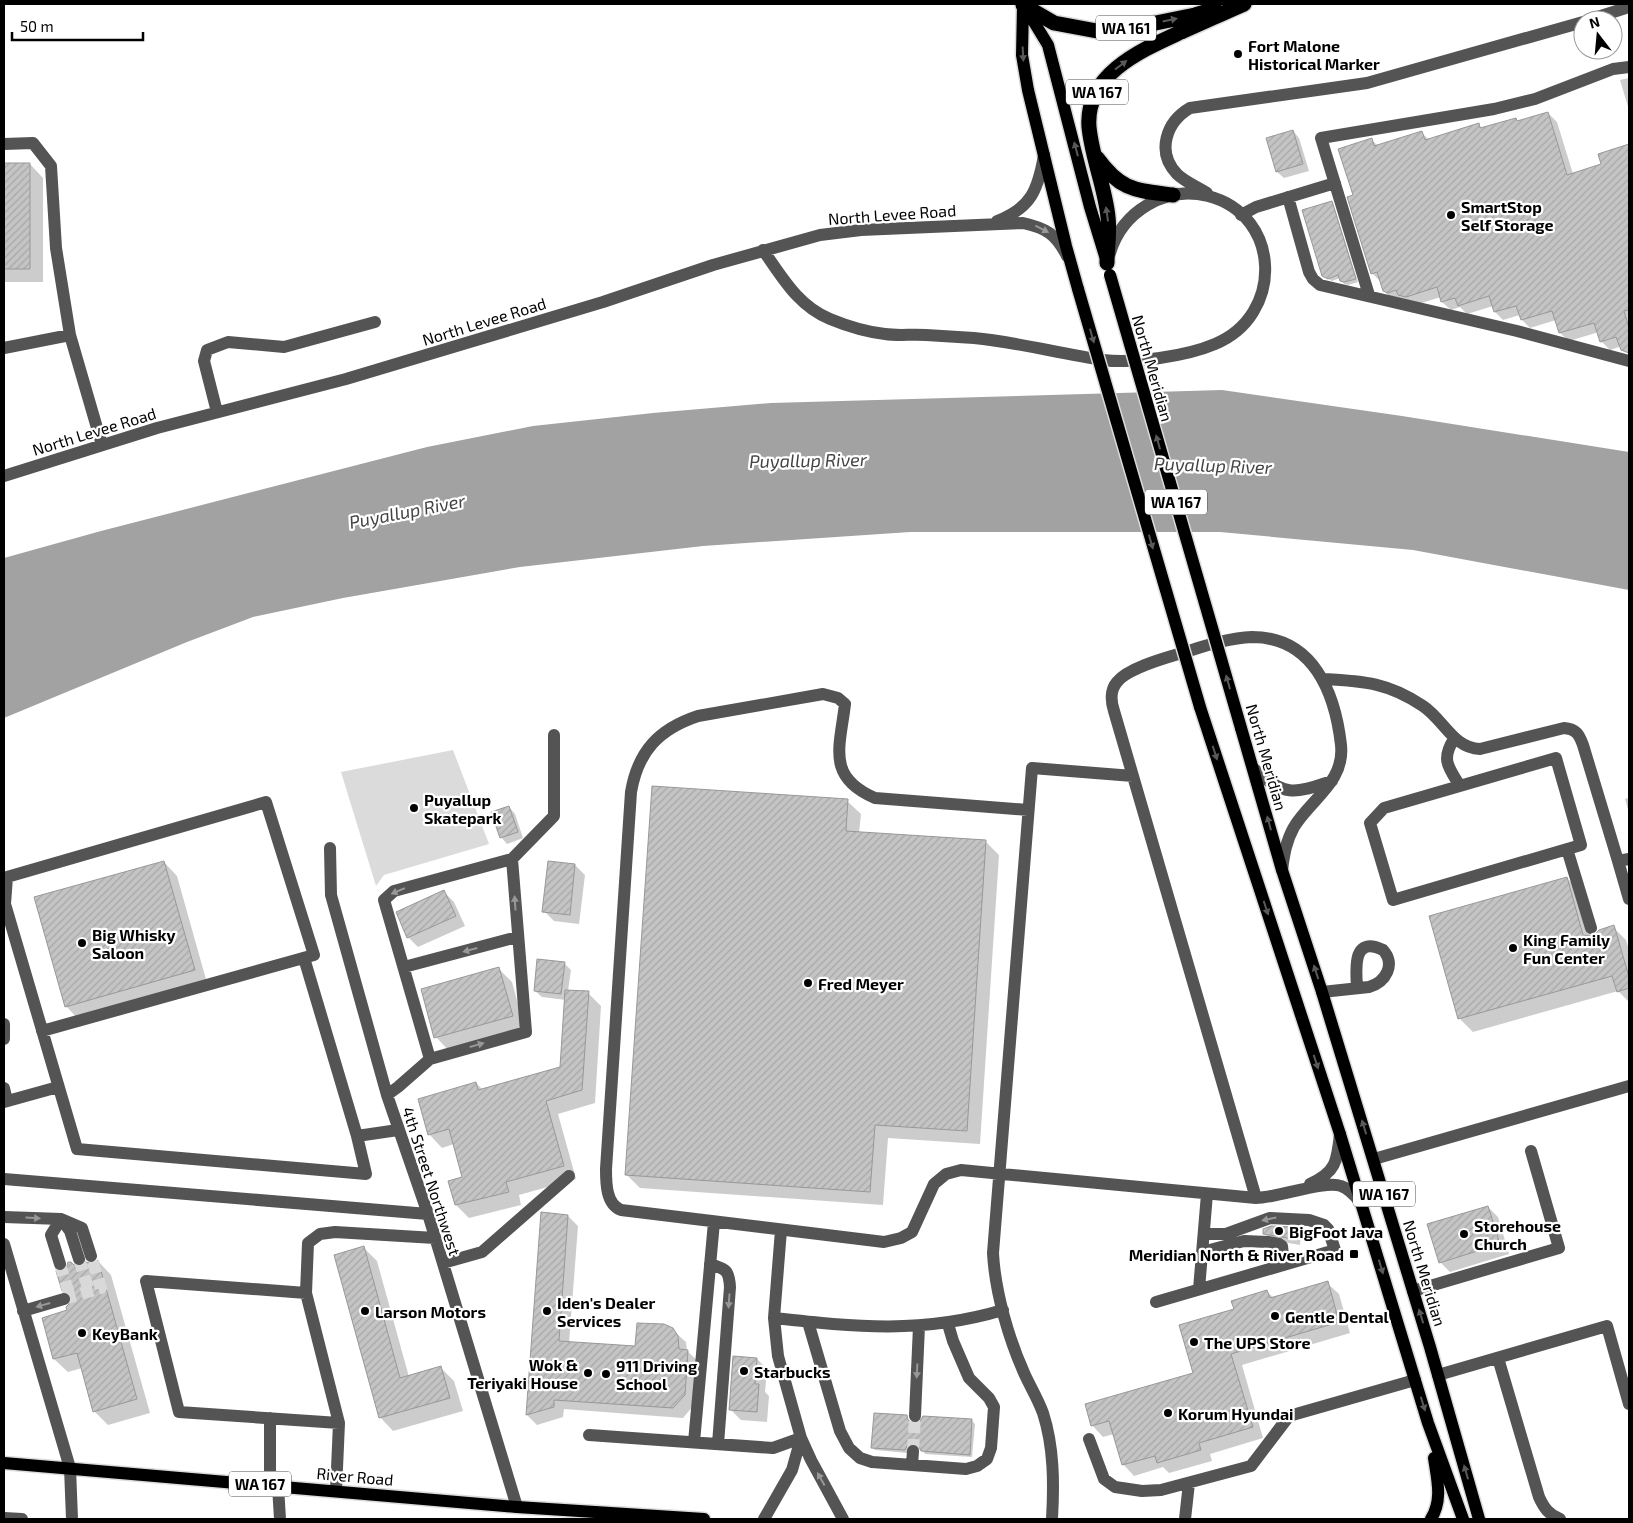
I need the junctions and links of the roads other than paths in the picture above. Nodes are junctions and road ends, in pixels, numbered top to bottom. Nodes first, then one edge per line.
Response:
1 (1023, 4) edge
2 (1231, 4) edge
3 (1244, 4) edge
4 (1573, 25) edge
5 (1629, 67) edge
6 (4, 144) edge
7 (1044, 155) junction
8 (1095, 155) junction
9 (1335, 183) junction
10 (1173, 195) junction
11 (1288, 197) junction
12 (1221, 201) junction
13 (1242, 214) junction
14 (978, 226) junction
15 (763, 250) junction
16 (1072, 267) junction
17 (1108, 269) junction
18 (1369, 295) junction
19 (375, 322) dead end
20 (70, 335) junction
21 (4, 348) edge
22 (1629, 361) edge
23 (217, 412) junction
24 (102, 445) junction
25 (4, 476) edge
26 (1324, 679) junction
27 (554, 735) dead end
28 (1454, 738) junction
29 (1254, 769) junction
30 (1133, 776) junction
31 (1332, 781) junction
32 (1460, 786) junction
33 (1028, 810) junction
34 (330, 848) dead end
35 (1567, 849) junction
36 (512, 859) junction
37 (1624, 860) edge
38 (1282, 870) junction
39 (1629, 899) edge
40 (1591, 928) dead end
41 (517, 937) junction
42 (304, 958) junction
43 (404, 967) junction
44 (1357, 988) dead end
45 (1322, 992) junction
46 (4, 1024) edge
47 (42, 1031) junction
48 (4, 1039) edge
49 (430, 1059) junction
50 (1629, 1086) edge
51 (58, 1087) junction
52 (4, 1088) edge
53 (387, 1095) junction
54 (6, 1101) edge
55 (398, 1130) junction
56 (1340, 1134) junction
57 (357, 1136) junction
58 (1531, 1151) dead end
59 (1374, 1159) junction
60 (1000, 1173) junction
61 (569, 1176) dead end
62 (4, 1179) edge
63 (1292, 1192) junction
64 (1207, 1194) junction
65 (1256, 1198) junction
66 (1361, 1203) junction
67 (428, 1214) junction
68 (4, 1216) edge
69 (61, 1219) junction
70 (714, 1222) junction
71 (781, 1230) junction
72 (1204, 1234) junction
73 (435, 1238) junction
74 (4, 1244) edge
75 (1202, 1252) junction
76 (443, 1263) junction
77 (710, 1264) junction
78 (1284, 1264) junction
79 (1199, 1289) junction
80 (1413, 1291) junction
81 (306, 1293) junction
82 (64, 1299) tunnel mouth
83 (1156, 1302) dead end
84 (1003, 1310) junction
85 (23, 1311) junction
86 (774, 1318) junction
87 (808, 1322) junction
88 (948, 1324) junction
89 (919, 1326) junction
90 (1498, 1358) junction
91 (1438, 1375) junction
92 (1416, 1380) junction
93 (1629, 1404) edge
94 (915, 1416) tunnel mouth
95 (270, 1418) junction
96 (339, 1423) junction
97 (1428, 1423) junction
98 (589, 1435) dead end
99 (801, 1438) junction
100 (1089, 1439) dead end
101 (694, 1442) junction
102 (718, 1444) junction
103 (913, 1451) tunnel mouth
104 (4, 1463) edge
105 (912, 1465) junction
106 (70, 1468) junction
107 (1189, 1483) junction
108 (274, 1485) junction
109 (336, 1491) junction
110 (517, 1507) junction
111 (4, 1518) edge
112 (22, 1519) edge
113 (72, 1519) edge
114 (280, 1519) edge
115 (521, 1519) edge
116 (704, 1519) edge
117 (764, 1519) edge
118 (843, 1519) edge
119 (1052, 1519) edge
120 (1185, 1519) edge
121 (1431, 1519) edge
122 (1463, 1519) edge
123 (1479, 1519) edge
124 (1560, 1519) edge

1 -> 2 highway, WA 161
1 -> 7 main road, WA 167
17 -> 1 main road, North Meridian
8 -> 3 highway, WA 167
4 - 12 street
5 - 9 street
6 - 20 street
7 - 14 street
7 - 16 main road, WA 167
8 - 10 highway
17 -> 8 highway, WA 167
9 - 11 street
9 - 18 street
10 - 12 street
10 - 17 street
11 - 13 street
11 - 18 street
12 - 13 street
13 - 15 street
14 - 15 street, North Levee Road
14 -> 16 street
15 - 23 street, North Levee Road
16 -> 56 main road, WA 167, bridge
29 -> 17 main road, North Meridian / WA 167, bridge
18 - 22 street
19 - 23 street
20 - 21 street
20 - 24 street
23 - 24 street, North Levee Road
24 - 25 street, North Levee Road
26 - 28 street
26 - 30 street
26 - 31 street
27 - 36 street
28 - 32 street
28 - 37 street
29 - 31 street
38 -> 29 main road, North Meridian / WA 167
30 - 33 street
30 - 65 street
31 - 38 street
32 - 35 street
32 - 35 street
33 - 60 street
33 - 70 street
34 - 53 street, 4th Street Northwest
35 - 40 street
41 -> 36 street
36 -> 43 street
37 - 39 street
45 -> 38 main road, North Meridian / WA 167
41 -> 43 street
49 -> 41 street
42 - 47 street
42 - 47 street
42 - 57 street
43 - 49 street
44 - 45 street
59 -> 45 main road, North Meridian / WA 167
46 - 48 street
47 - 51 street
49 - 53 street
50 - 59 street
51 - 54 street
51 - 57 street
52 - 54 street
53 - 55 street, 4th Street Northwest
55 - 57 street
55 - 67 street, 4th Street Northwest
56 - 63 street
56 - 66 main road, WA 167
58 - 80 street
59 - 80 main road, North Meridian / WA 167
60 - 64 street
60 - 71 street
60 - 84 street
61 - 76 street
62 - 67 street
63 - 65 street
63 - 66 street
64 - 65 street
64 - 72 street
66 -> 92 main road, WA 167
67 - 73 street, 4th Street Northwest
68 -> 69 street
69 - 69 street
70 - 71 street
70 - 77 street
71 - 86 street
72 - 75 street
78 -> 72 street
73 - 76 street, 4th Street Northwest
73 - 81 street
74 - 85 street
75 - 78 street
75 - 79 street
76 - 110 street, 4th Street Northwest
77 - 101 street
77 -> 102 street
78 - 79 street
79 - 83 street
91 -> 80 main road, North Meridian / WA 167
81 - 95 street
81 - 96 street
82 -> 85 street
84 - 88 street
84 - 119 street
85 - 106 street
86 - 87 street
86 - 99 street
87 - 89 street
87 - 105 street
88 - 89 street
88 - 105 street
89 -> 94 street
90 - 91 street
90 - 93 street
90 - 124 street
123 -> 91 main road, North Meridian / WA 167
92 -> 97 main road, WA 167
92 - 107 street
95 - 96 street
95 - 108 street
96 - 109 street
97 - 121 main road, WA 167
97 - 122 main road
98 - 101 street
99 - 102 street
99 - 117 street
118 -> 99 street
100 - 107 street
101 - 102 street
103 - 105 street
104 - 106 main road, River Road / WA 167
106 - 108 main road, River Road / WA 167
106 - 113 street
107 - 120 street
108 - 109 main road, River Road / WA 167
108 - 114 street
109 - 110 main road, River Road / WA 167
110 - 115 main road, 4th Street Northwest
110 - 116 main road, River Road / WA 167
111 - 112 street

